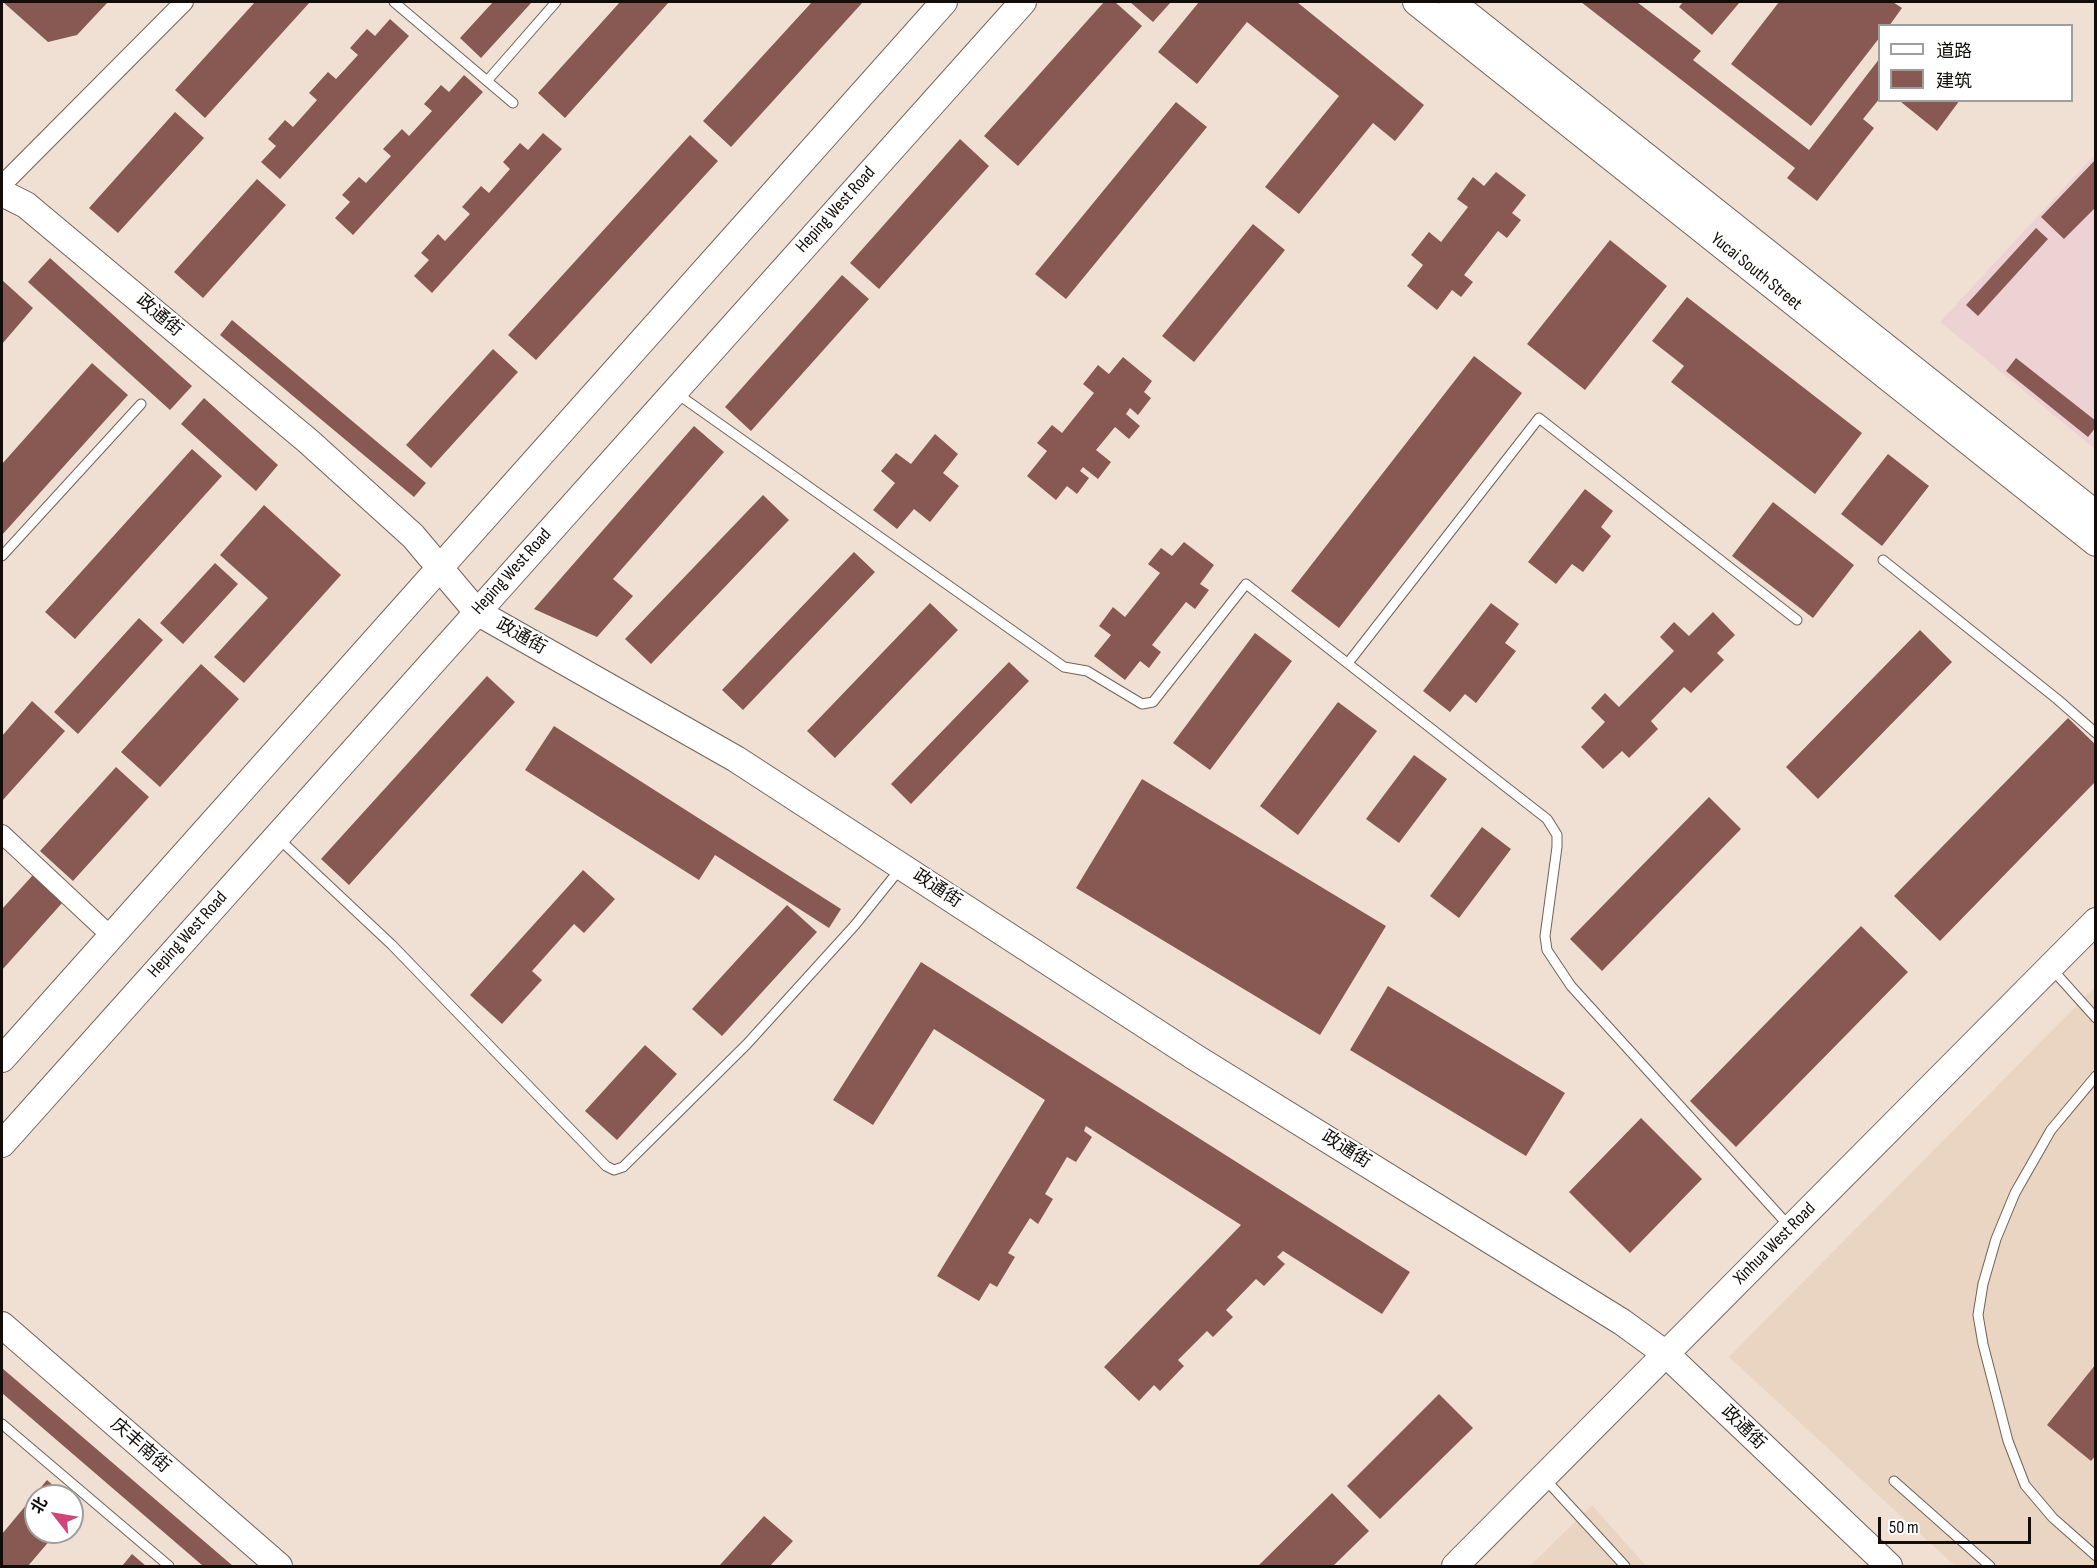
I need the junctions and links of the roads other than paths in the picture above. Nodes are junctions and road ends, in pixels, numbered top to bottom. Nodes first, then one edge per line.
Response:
1 (184, 2) edge
2 (394, 2) edge
3 (556, 2) edge
4 (944, 2) edge
5 (1023, 2) edge
6 (1416, 2) edge
7 (1452, 2) edge
8 (487, 81) junction
9 (513, 103) dead end
10 (2, 185) edge
11 (2, 193) edge
12 (674, 392) junction
13 (141, 404) dead end
14 (2096, 514) edge
15 (2096, 543) edge
16 (2, 556) edge
17 (1883, 560) dead end
18 (440, 568) junction
19 (477, 612) junction
20 (1797, 620) dead end
21 (1348, 663) junction
22 (2096, 733) edge
23 (2, 834) edge
24 (276, 837) junction
25 (902, 866) junction
26 (2096, 921) edge
27 (111, 936) junction
28 (2050, 967) junction
29 (2096, 1018) edge
30 (2, 1059) edge
31 (2096, 1076) edge
32 (2, 1143) edge
33 (1790, 1228) junction
34 (2, 1324) edge
35 (1666, 1354) junction
36 (2, 1424) edge
37 (1544, 1477) junction
38 (1894, 1481) dead end
39 (2096, 1556) edge
40 (169, 1566) edge
41 (279, 1566) edge
42 (1455, 1566) edge
43 (1625, 1566) edge
44 (1889, 1566) edge
45 (1990, 1566) edge

1 - 10 street
2 - 8 lane
3 - 8 lane
4 - 18 main road
5 - 12 main road, Heping West Road
6 - 15 main road, Yucai South Street
7 - 14 main road, Yucai South Street
8 - 9 lane
11 - 18 main road, 政通街
12 - 19 main road, Heping West Road
12 - 21 lane
13 - 16 lane
17 - 22 lane
18 - 19 main road, 政通街
18 - 27 main road
19 - 24 main road, Heping West Road
19 - 25 main road, 政通街
20 - 21 lane
21 - 33 lane
23 - 27 street
24 - 25 lane
24 - 32 main road, Heping West Road
25 - 35 main road, 政通街
26 - 28 main road, Xinhua West Road
27 - 30 main road
28 - 29 lane
28 - 33 main road, Xinhua West Road
31 - 39 lane
33 - 35 main road, Xinhua West Road
34 - 41 main road, 庆丰南街
35 - 37 main road, Xinhua West Road
35 - 44 main road, 政通街
36 - 40 lane
37 - 42 main road, Xinhua West Road
37 - 43 lane
38 - 45 lane

